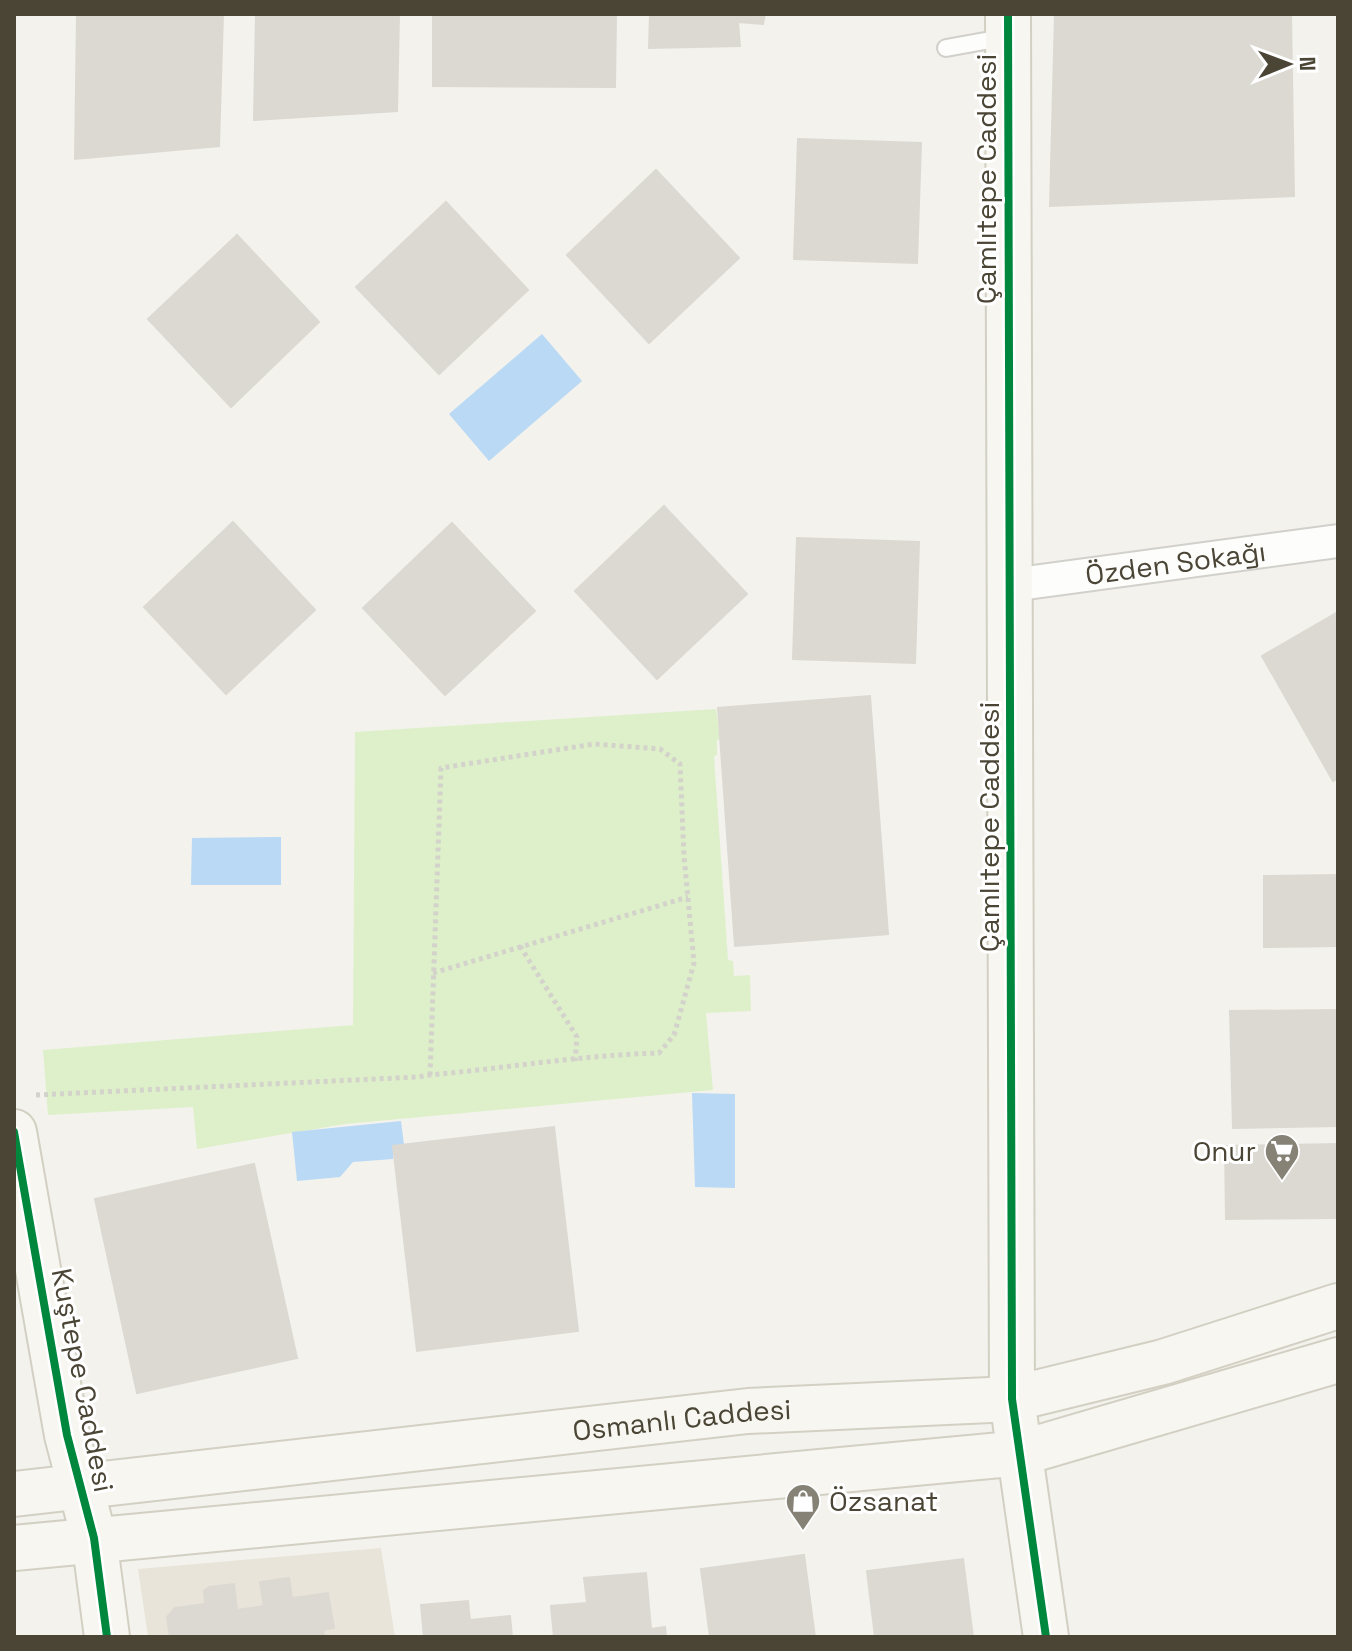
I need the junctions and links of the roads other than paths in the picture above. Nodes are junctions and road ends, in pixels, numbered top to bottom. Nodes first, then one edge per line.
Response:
1 (1008, 26) edge
2 (946, 48) dead end
3 (1338, 541) edge
4 (1011, 585) junction
5 (14, 1132) edge
6 (1338, 1306) edge
7 (1338, 1360) edge
8 (1012, 1399) junction
9 (1021, 1453) junction
10 (79, 1485) junction
11 (14, 1494) edge
12 (94, 1538) junction
13 (14, 1548) edge
14 (107, 1637) edge
15 (1046, 1637) edge

1 - 2 lane
1 - 4 main road, Çamlıtepe Caddesi
3 - 4 street, Özden Sokağı
4 - 8 main road, Çamlıtepe Caddesi
5 - 10 main road, Kuştepe Caddesi
6 - 8 main road, Osmanlı Caddesi
7 - 9 main road
8 - 9 main road, Çamlıtepe Caddesi
8 - 10 main road, Osmanlı Caddesi
9 - 12 main road
9 - 15 main road, Çamlıtepe Caddesi
10 - 11 main road, Osmanlı Caddesi
10 - 12 main road, Kuştepe Caddesi
12 - 13 main road
12 - 14 main road, Kuştepe Caddesi

